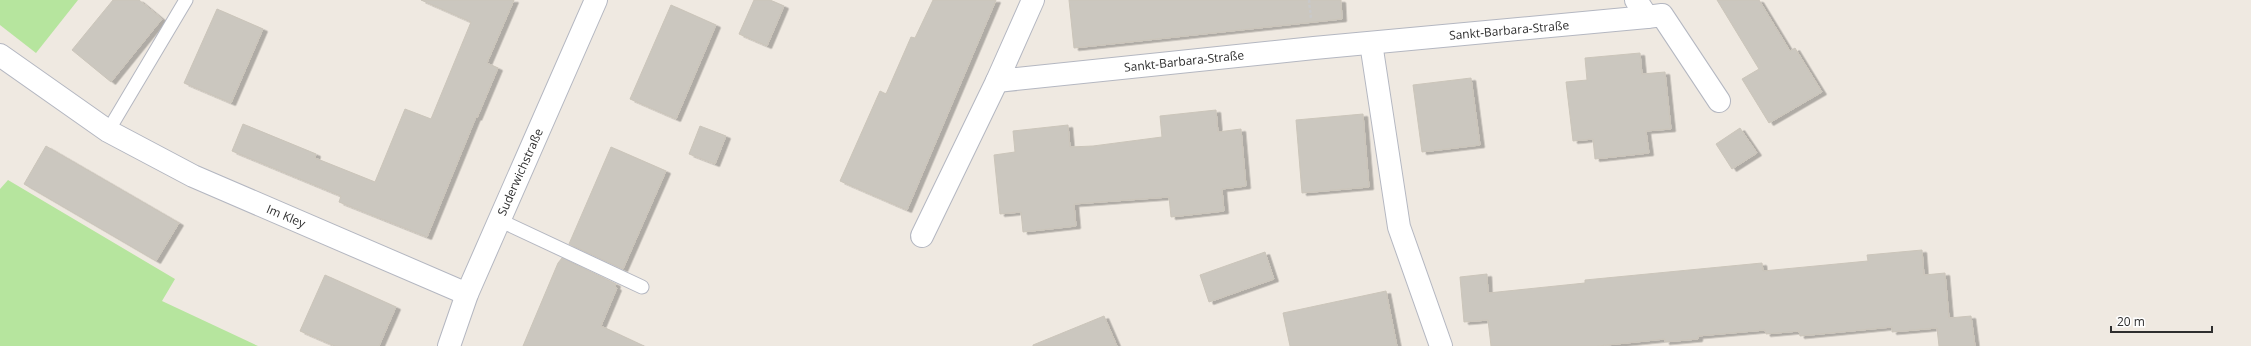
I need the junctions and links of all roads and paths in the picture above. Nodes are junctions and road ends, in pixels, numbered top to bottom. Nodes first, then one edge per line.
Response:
1 (186, 0) edge
2 (596, 0) edge
3 (1033, 0) edge
4 (1642, 9) edge
5 (1371, 44) junction
6 (0, 55) edge
7 (997, 81) junction
8 (1719, 102) dead end
9 (108, 131) junction
10 (499, 220) junction
11 (922, 236) dead end
12 (642, 287) dead end
13 (467, 294) junction
14 (449, 346) edge
15 (1441, 346) edge

1 - 9 lane
2 - 10 street, Suderwichstraße
3 - 7 street
4 - 5 street, Sankt-Barbara-Straße
4 - 8 street, Sankt-Barbara-Straße
5 - 7 street, Sankt-Barbara-Straße
5 - 15 street
6 - 9 street, Im Kley
7 - 11 street
9 - 13 street, Im Kley
10 - 12 lane
10 - 13 street, Suderwichstraße
13 - 14 street, Suderwichstraße

